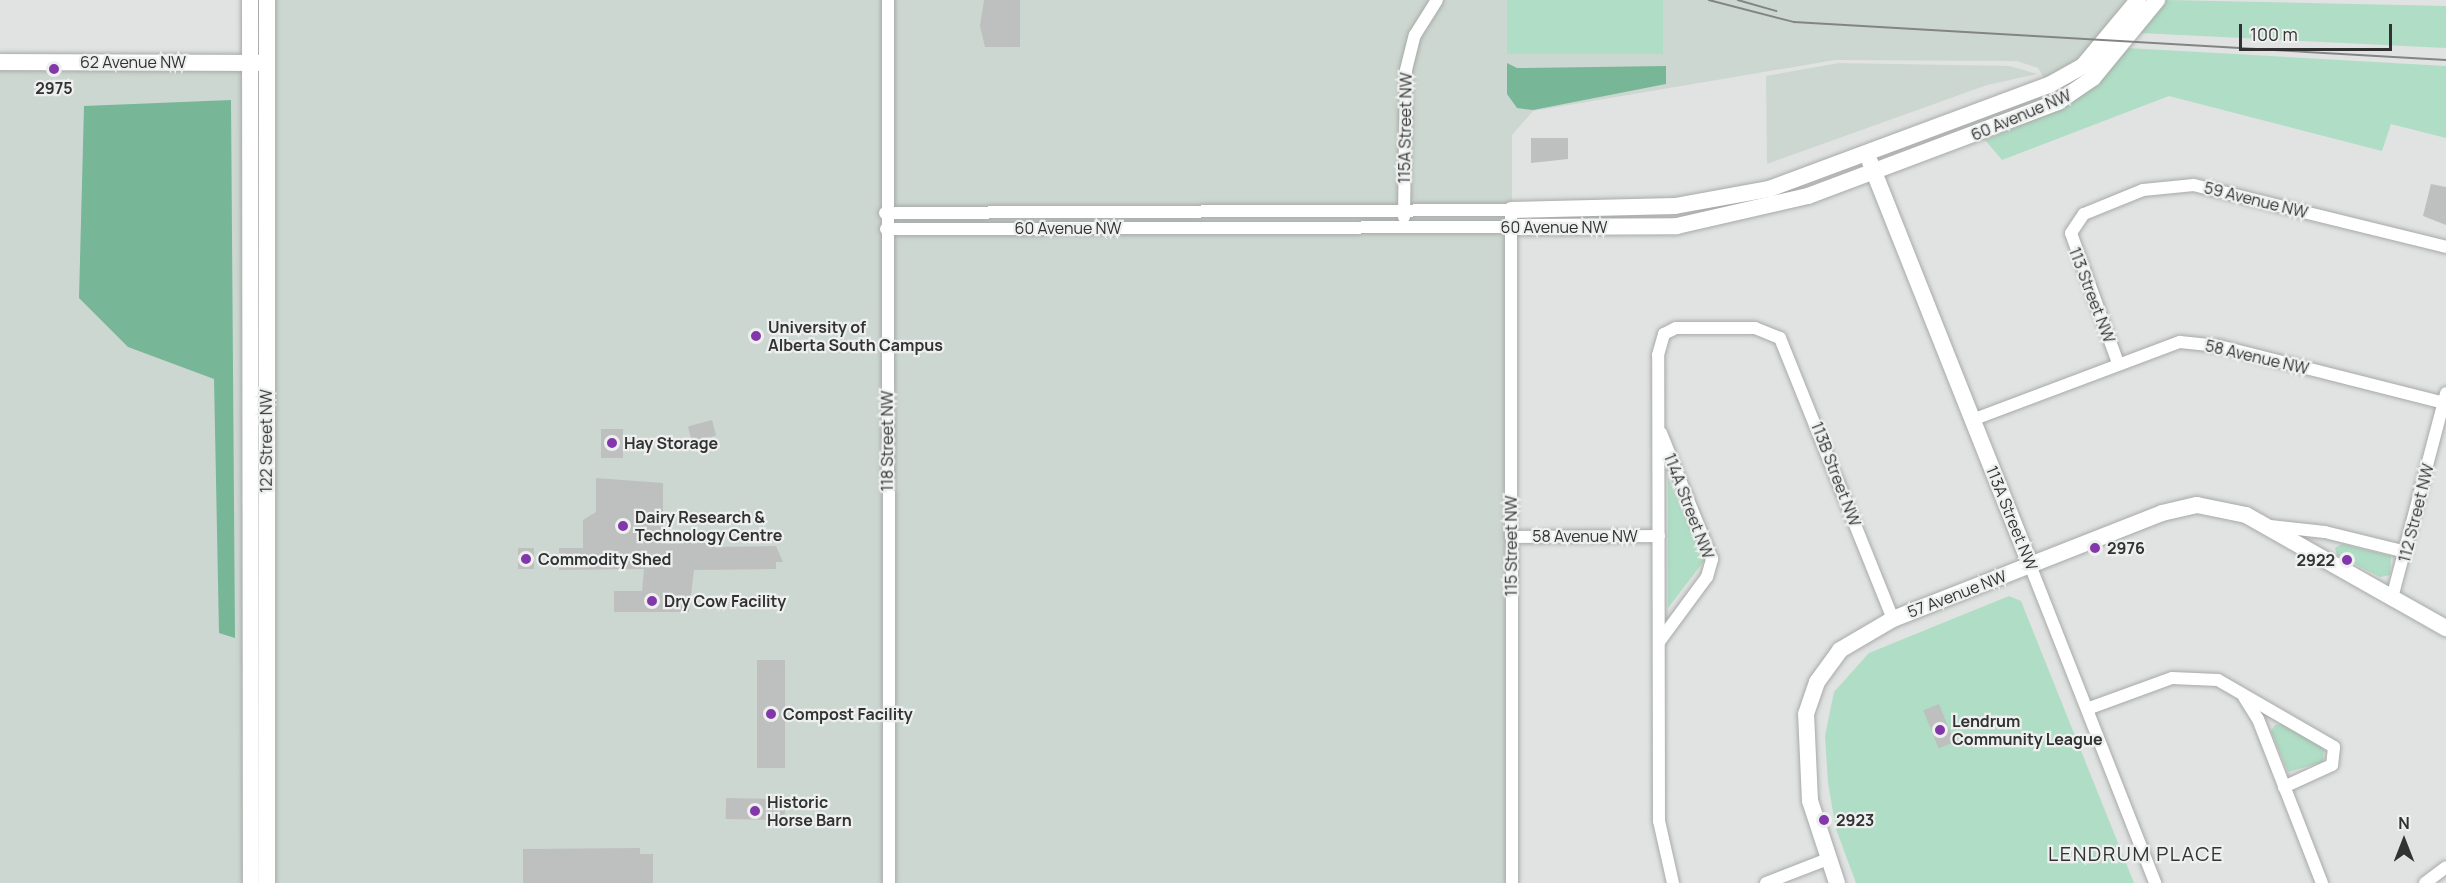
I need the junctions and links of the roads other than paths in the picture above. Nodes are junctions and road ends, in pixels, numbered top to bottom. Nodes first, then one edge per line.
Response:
1 (250, 0) edge
2 (267, 0) edge
3 (888, 0) edge
4 (1437, 0) edge
5 (2138, 0) edge
6 (2157, 0) edge
7 (0, 62) edge
8 (258, 63) junction
9 (1867, 154) junction
10 (1875, 172) junction
11 (1404, 210) junction
12 (885, 213) junction
13 (1511, 218) junction
14 (2073, 226) joint
15 (1404, 227) junction
16 (886, 229) junction
17 (2446, 247) edge
18 (1773, 332) joint
19 (2118, 363) junction
20 (2445, 398) edge
21 (1972, 420) junction
22 (1658, 426) junction
23 (2266, 526) junction
24 (1659, 536) junction
25 (1511, 537) junction
26 (2406, 552) junction
27 (2030, 565) junction
28 (2392, 598) junction
29 (1893, 619) junction
30 (2446, 628) edge
31 (1659, 642) junction
32 (2240, 693) junction
33 (2087, 709) junction
34 (2284, 786) junction
35 (1828, 859) junction
36 (2446, 867) edge
37 (251, 883) edge
38 (267, 883) edge
39 (889, 883) edge
40 (1512, 883) edge
41 (1673, 883) edge
42 (1766, 883) edge
43 (1837, 883) edge
44 (2155, 883) edge
45 (2322, 883) edge
46 (2425, 883) edge

1 - 8 street, 122 Street NW
2 - 8 street, 122 Street NW
3 - 12 street, 118 Street NW
4 - 11 street, 115A Street NW
5 - 9 street, 60 Avenue NW
6 - 10 street, 60 Avenue NW
7 - 8 street, 62 Avenue NW
8 - 37 street, 122 Street NW
8 - 38 street, 122 Street NW
9 - 10 street, 113A Street NW
9 - 13 street, 60 Avenue NW
10 - 13 street, 60 Avenue NW
10 - 21 street, 113A Street NW
11 - 12 street, 60 Avenue NW
11 - 13 street, 60 Avenue NW
11 - 15 street, 115A Street NW
12 - 16 street, 118 Street NW
13 - 15 street, 60 Avenue NW
13 - 25 street, 115 Street NW
14 - 17 street, 59 Avenue NW
14 - 19 street, 113 Street NW
15 - 16 street, 60 Avenue NW
16 - 39 street, 118 Street NW
18 - 22 street, 114A Street NW
18 - 29 street, 113B Street NW
19 - 20 street, 58 Avenue NW
19 - 21 street, 58 Avenue NW
20 - 26 street, 112 Street NW
21 - 27 street, 113A Street NW
22 - 24 street, 114A Street NW
22 - 31 street, 114A Street NW
23 - 26 street, 57 Avenue NW
23 - 27 street, 57 Avenue NW
23 - 28 street, 57 Avenue NW
24 - 25 street, 58 Avenue NW
24 - 31 street, 114A Street NW
25 - 40 street, 115 Street NW
26 - 28 street, 112 Street NW
27 - 29 street, 57 Avenue NW
27 - 33 street, 113A Street NW
28 - 30 street, 57 Avenue NW
29 - 35 street, 57 Avenue NW
31 - 41 street, 114A Street NW
32 - 33 street
32 - 34 street
32 - 34 street
33 - 44 street, 113A Street NW
34 - 45 street
35 - 42 street
35 - 43 street
36 - 46 street

